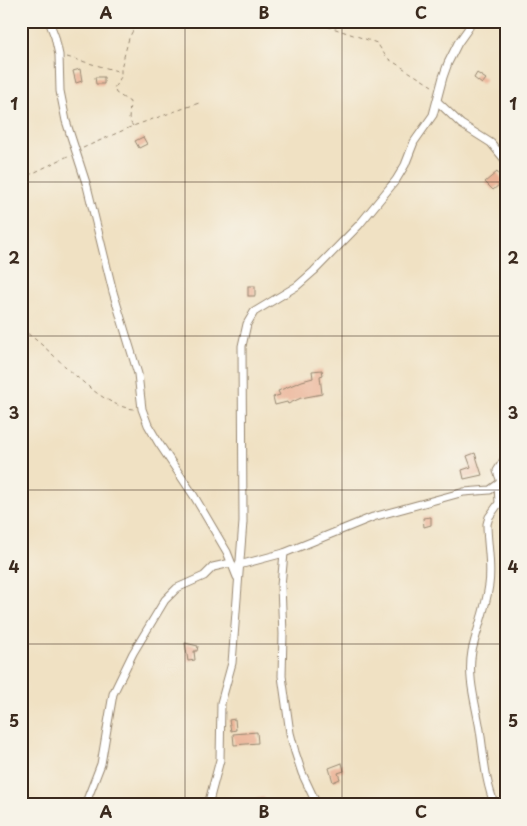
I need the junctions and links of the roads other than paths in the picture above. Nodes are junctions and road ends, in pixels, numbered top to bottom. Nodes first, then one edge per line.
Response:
1 (49, 21) edge
2 (471, 21) edge
3 (438, 102) junction
4 (506, 161) edge
5 (506, 457) edge
6 (502, 483) edge
7 (284, 553) junction
8 (235, 564) junction
9 (86, 805) edge
10 (208, 805) edge
11 (317, 805) edge
12 (495, 805) edge

1 - 8 street
2 - 3 street
3 - 4 street
3 - 8 street
5 - 6 street
6 - 7 street
6 - 12 street
7 - 8 street
7 - 11 street
8 - 9 street
8 - 10 street

